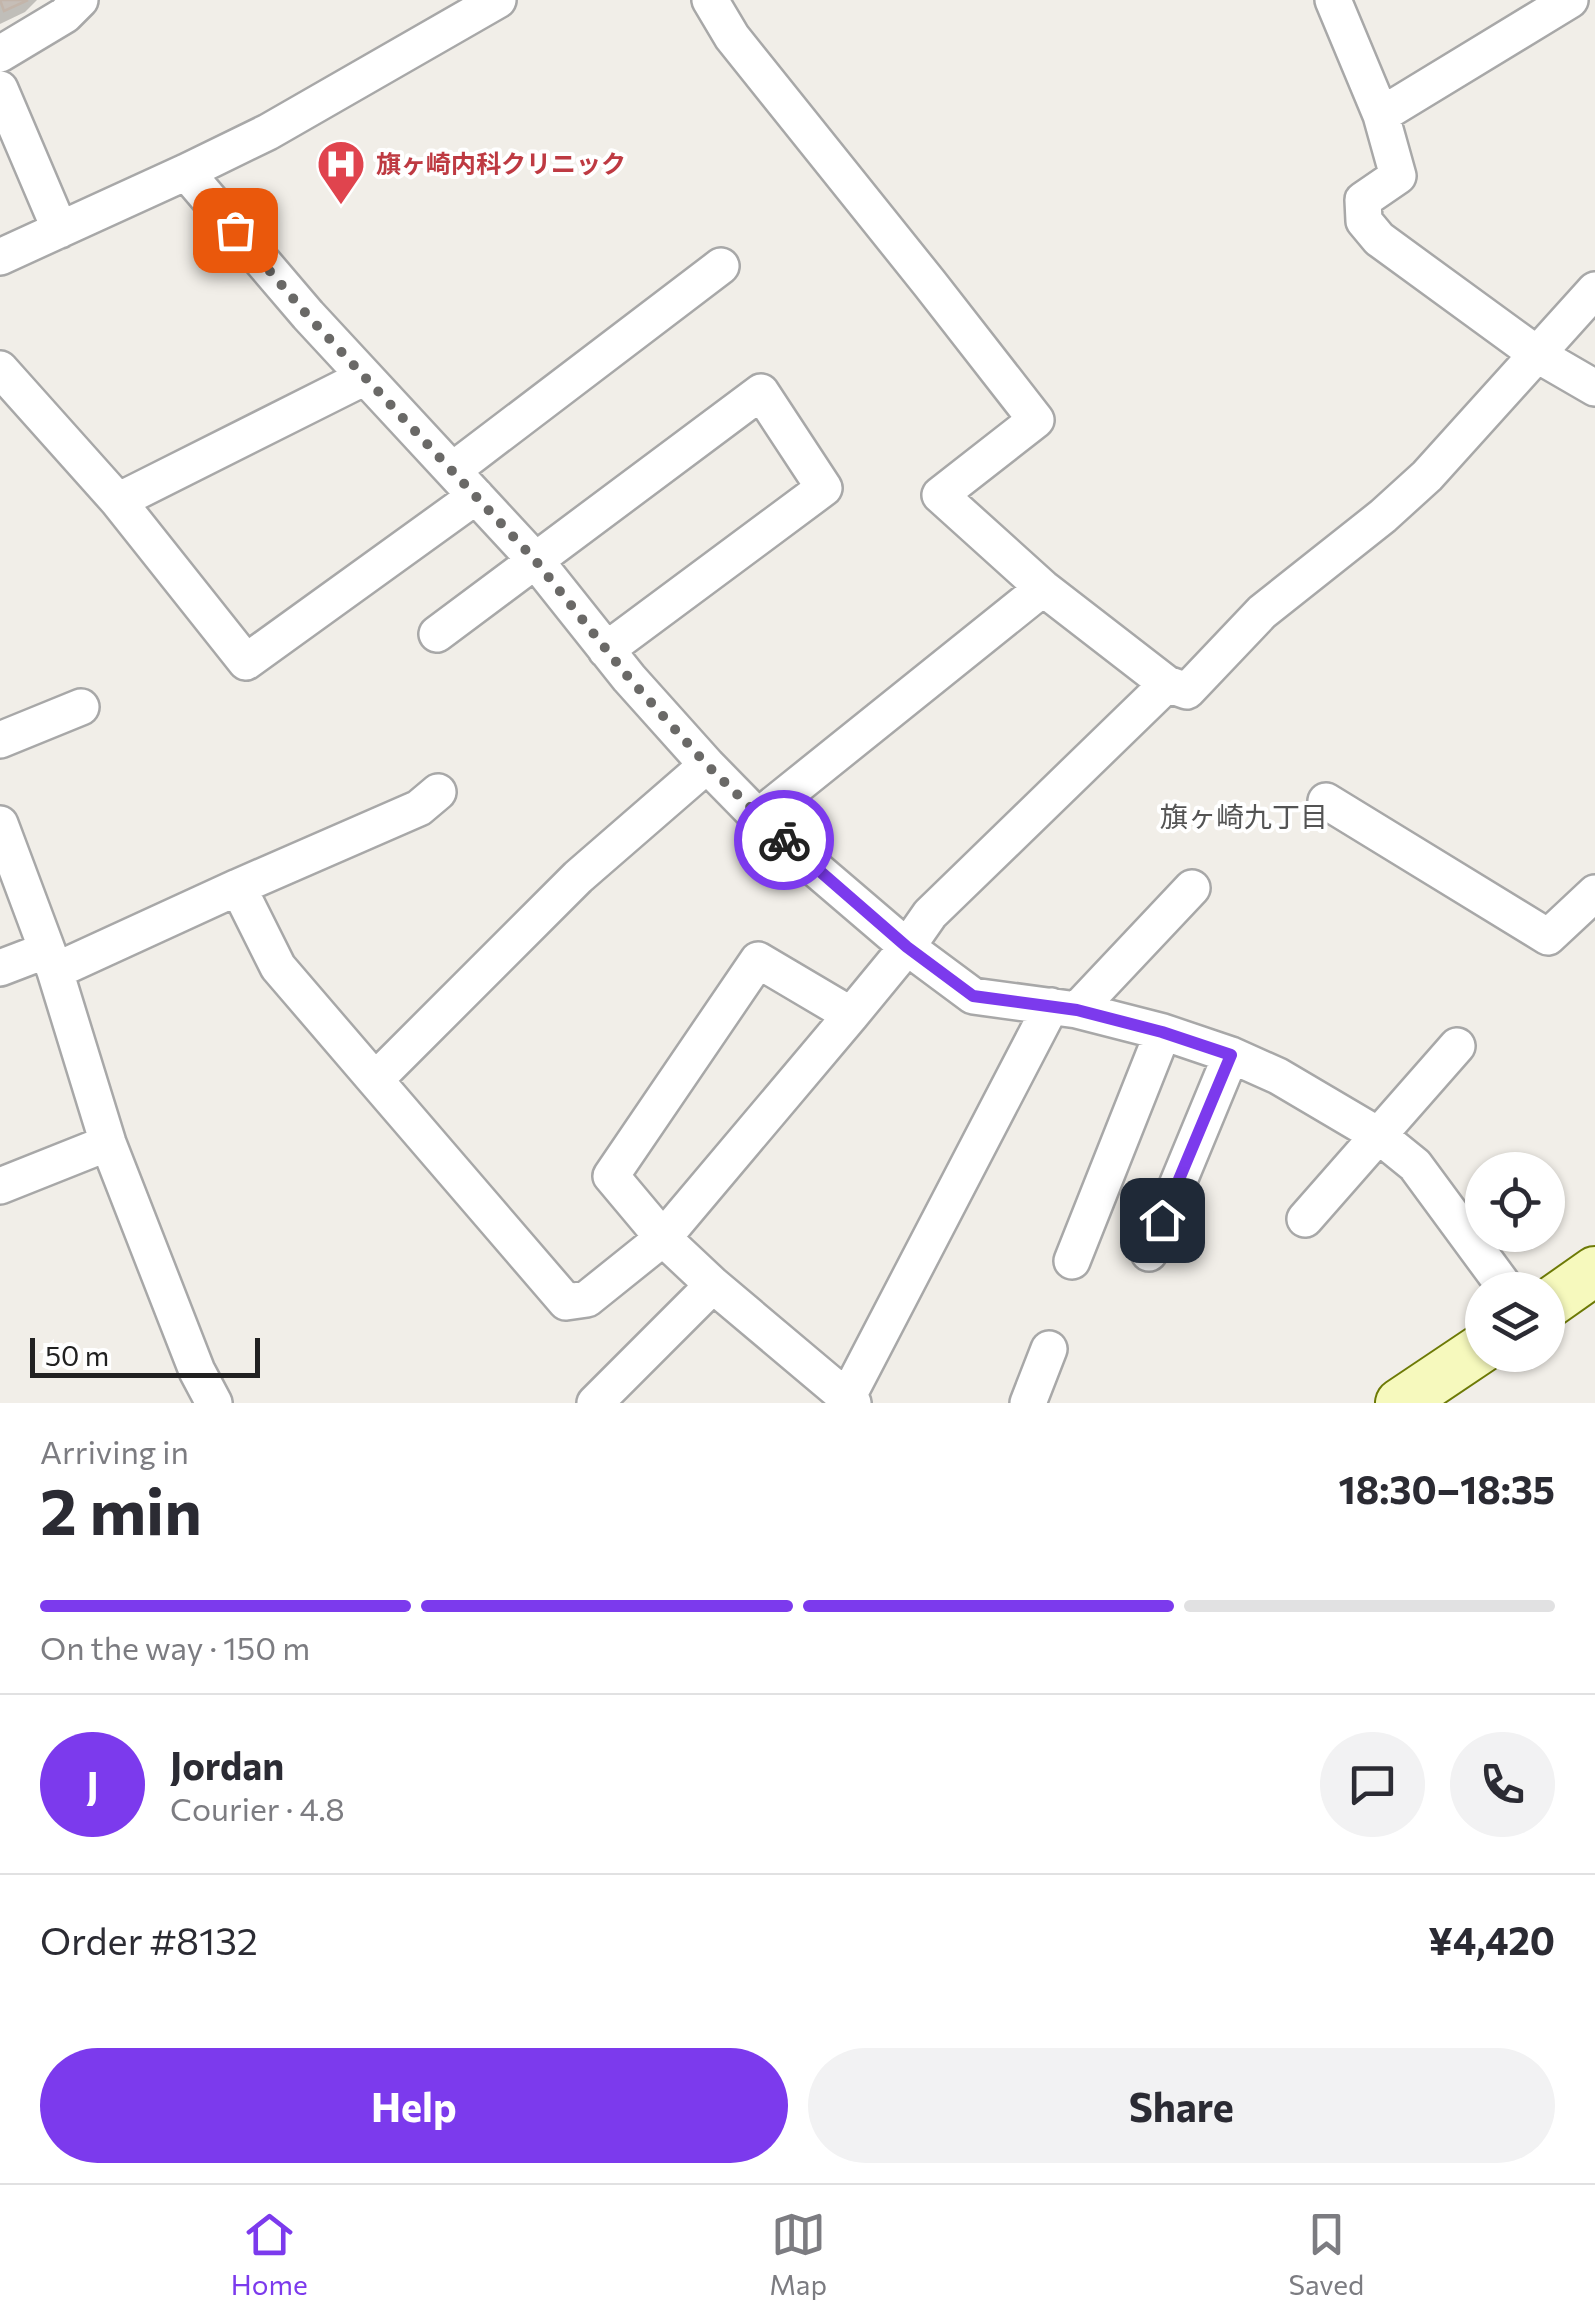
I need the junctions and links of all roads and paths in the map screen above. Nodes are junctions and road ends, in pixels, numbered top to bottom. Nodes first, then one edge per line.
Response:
1 (80, 0) edge
2 (710, 0) edge
3 (1333, 0) edge
4 (1570, 0) edge
5 (486, 3) edge
6 (0, 54) edge
7 (0, 89) edge
8 (1381, 114) junction
9 (186, 172) junction
10 (60, 230) junction
11 (0, 257) edge
12 (720, 266) dead end
13 (1595, 290) edge
14 (1538, 355) junction
15 (0, 369) edge
16 (366, 377) junction
17 (1595, 388) edge
18 (464, 483) junction
19 (118, 501) junction
20 (535, 560) junction
21 (1043, 588) junction
22 (436, 634) dead end
23 (606, 650) junction
24 (1168, 684) junction
25 (82, 706) dead end
26 (0, 740) edge
27 (707, 765) junction
28 (438, 792) dead end
29 (1326, 800) dead end
30 (758, 816) junction
31 (0, 824) edge
32 (238, 887) junction
33 (1192, 888) dead end
34 (1595, 893) edge
35 (907, 947) junction
36 (51, 961) junction
37 (0, 968) edge
38 (1064, 1008) junction
39 (851, 1014) junction
40 (1162, 1032) junction
41 (1457, 1046) dead end
42 (1231, 1055) junction
43 (375, 1080) junction
44 (1378, 1136) junction
45 (108, 1143) junction
46 (0, 1186) edge
47 (1306, 1218) dead end
48 (663, 1238) junction
49 (1149, 1253) dead end
50 (1072, 1261) dead end
51 (1595, 1271) edge
52 (1494, 1272) edge
53 (713, 1286) junction
54 (1565, 1292) edge
55 (1049, 1349) dead end
56 (1465, 1359) edge
57 (850, 1400) edge
58 (214, 1403) edge
59 (595, 1403) edge
60 (1028, 1403) edge
61 (1400, 1403) edge

1 - 6 street
2 - 21 street
3 - 8 street
4 - 8 street
5 - 9 street
7 - 10 street
8 - 14 street
9 - 10 street
9 - 16 street
10 - 11 street
12 - 18 street
13 - 14 street
14 - 17 street
14 - 24 street
15 - 19 street
16 - 18 street
16 - 19 street
18 - 19 street
18 - 20 street
20 - 22 street
20 - 23 street
20 - 23 street
21 - 24 street
21 - 30 street
23 - 27 street
24 - 35 street
25 - 26 street
27 - 30 street
27 - 43 street
28 - 32 street
29 - 34 street
30 - 35 street
31 - 36 street
32 - 36 street
32 - 43 street
33 - 38 street
35 - 38 street
35 - 39 street
36 - 37 street
36 - 45 street
38 - 40 street
38 - 57 street
39 - 48 street
39 - 48 street
40 - 42 street
40 - 50 street
41 - 44 street
42 - 44 street
42 - 49 street
43 - 48 street
44 - 47 street
44 - 52 street
45 - 46 street
45 - 58 street
48 - 53 street
51 - 54 street
53 - 57 street
53 - 59 street
55 - 60 street
56 - 61 street

